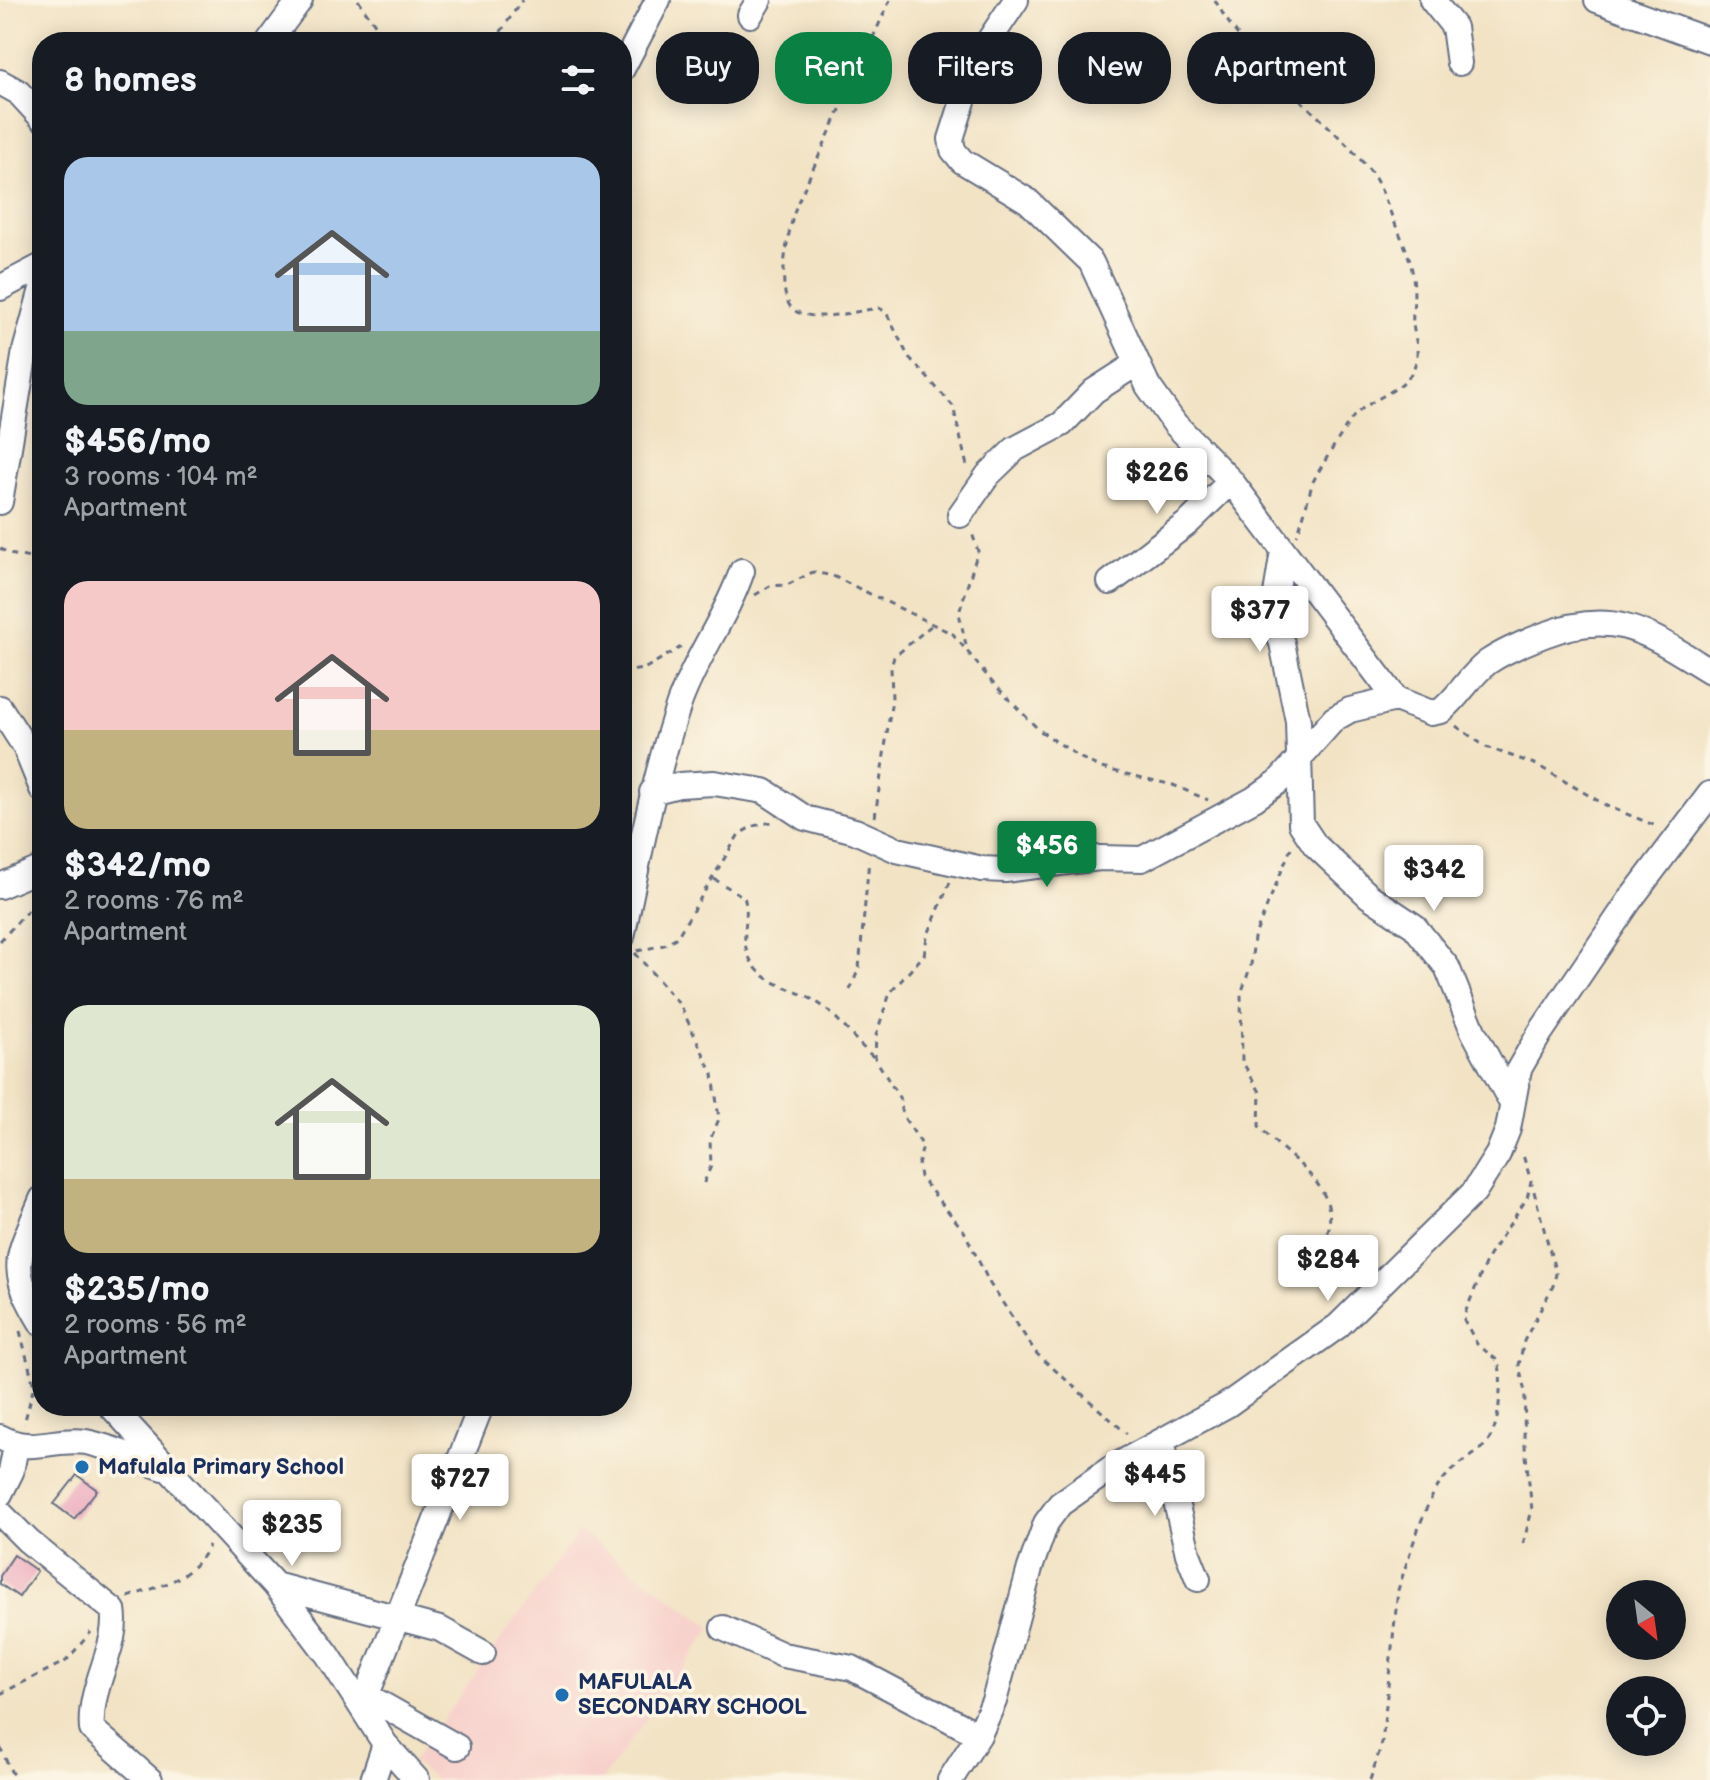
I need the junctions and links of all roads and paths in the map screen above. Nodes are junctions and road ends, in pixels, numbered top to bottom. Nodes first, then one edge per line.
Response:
1 (300, 0) edge
2 (358, 0) edge
3 (522, 0) edge
4 (658, 0) edge
5 (890, 0) edge
6 (1016, 0) edge
7 (1215, 0) edge
8 (1432, 0) edge
9 (1605, 1) edge
10 (276, 32) edge
11 (380, 32) edge
12 (501, 32) edge
13 (1710, 41) edge
14 (632, 50) edge
15 (1459, 63) dead end
16 (0, 82) edge
17 (32, 107) edge
18 (32, 271) edge
19 (0, 288) edge
20 (32, 325) edge
21 (1136, 364) junction
22 (1231, 481) junction
23 (973, 493) junction
24 (0, 502) edge
25 (960, 515) joint
26 (0, 548) edge
27 (1286, 554) junction
28 (32, 558) edge
29 (742, 571) dead end
30 (1110, 582) dead end
31 (933, 624) junction
32 (716, 626) junction
33 (966, 646) junction
34 (632, 671) edge
35 (1710, 671) edge
36 (1396, 699) junction
37 (1431, 713) junction
38 (6, 716) edge
39 (32, 728) edge
40 (1299, 761) junction
41 (32, 769) edge
42 (652, 792) junction
43 (1710, 794) edge
44 (1242, 806) junction
45 (798, 815) junction
46 (1690, 821) junction
47 (872, 838) junction
48 (1291, 846) dead end
49 (958, 864) junction
50 (32, 872) edge
51 (714, 879) junction
52 (0, 886) edge
53 (32, 906) edge
54 (632, 919) edge
55 (0, 941) edge
56 (632, 945) edge
57 (632, 950) edge
58 (850, 990) dead end
59 (875, 1058) junction
60 (1510, 1100) junction
61 (1508, 1129) junction
62 (1531, 1181) junction
63 (702, 1187) dead end
64 (32, 1223) edge
65 (1347, 1318) junction
66 (31, 1327) edge
67 (32, 1390) edge
68 (120, 1416) edge
69 (476, 1416) edge
70 (8, 1441) edge
71 (1154, 1445) junction
72 (164, 1468) junction
73 (0, 1494) edge
74 (0, 1513) edge
75 (218, 1526) junction
76 (1523, 1544) dead end
77 (1198, 1579) dead end
78 (275, 1585) junction
79 (113, 1610) junction
80 (400, 1616) junction
81 (723, 1628) dead end
82 (483, 1653) dead end
83 (0, 1694) edge
84 (364, 1702) junction
85 (979, 1735) junction
86 (385, 1744) junction
87 (0, 1747) edge
88 (457, 1747) dead end
89 (15, 1780) edge
90 (150, 1780) edge
91 (373, 1780) edge
92 (417, 1780) edge
93 (950, 1780) edge
94 (1370, 1780) edge

1 - 10 street
2 - 11 path
3 - 12 path
4 - 14 street
5 - 23 path
6 - 21 street
7 - 27 path
8 - 15 street
9 - 13 street
16 - 17 street
18 - 19 street
20 - 24 street
21 - 22 street
21 - 23 street
22 - 27 street
22 - 30 street
23 - 25 street
25 - 33 path
26 - 28 path
27 - 36 street
27 - 40 street
29 - 32 street
31 - 32 path
31 - 33 path
31 - 47 path
32 - 34 path
32 - 42 street
33 - 44 path
35 - 37 street
36 - 37 street
36 - 40 street
37 - 46 path
38 - 39 street
38 - 41 street
40 - 44 street
40 - 60 street
42 - 45 street
42 - 54 street
43 - 46 street
44 - 49 street
45 - 47 street
45 - 51 path
46 - 60 street
47 - 49 street
47 - 58 path
48 - 65 path
49 - 59 path
50 - 52 street
51 - 56 path
51 - 59 path
53 - 55 path
57 - 63 path
59 - 71 path
60 - 61 street
61 - 62 path
61 - 65 street
62 - 76 path
62 - 94 path
64 - 66 street
65 - 71 street
67 - 70 path
68 - 72 street
69 - 80 street
70 - 72 street
70 - 73 street
71 - 77 street
71 - 85 street
72 - 75 street
74 - 79 street
75 - 78 street
75 - 79 path
78 - 80 street
78 - 84 street
79 - 83 path
79 - 90 street
80 - 82 street
80 - 84 street
81 - 85 street
84 - 86 street
84 - 88 street
85 - 93 street
86 - 91 street
86 - 92 street
87 - 89 path

